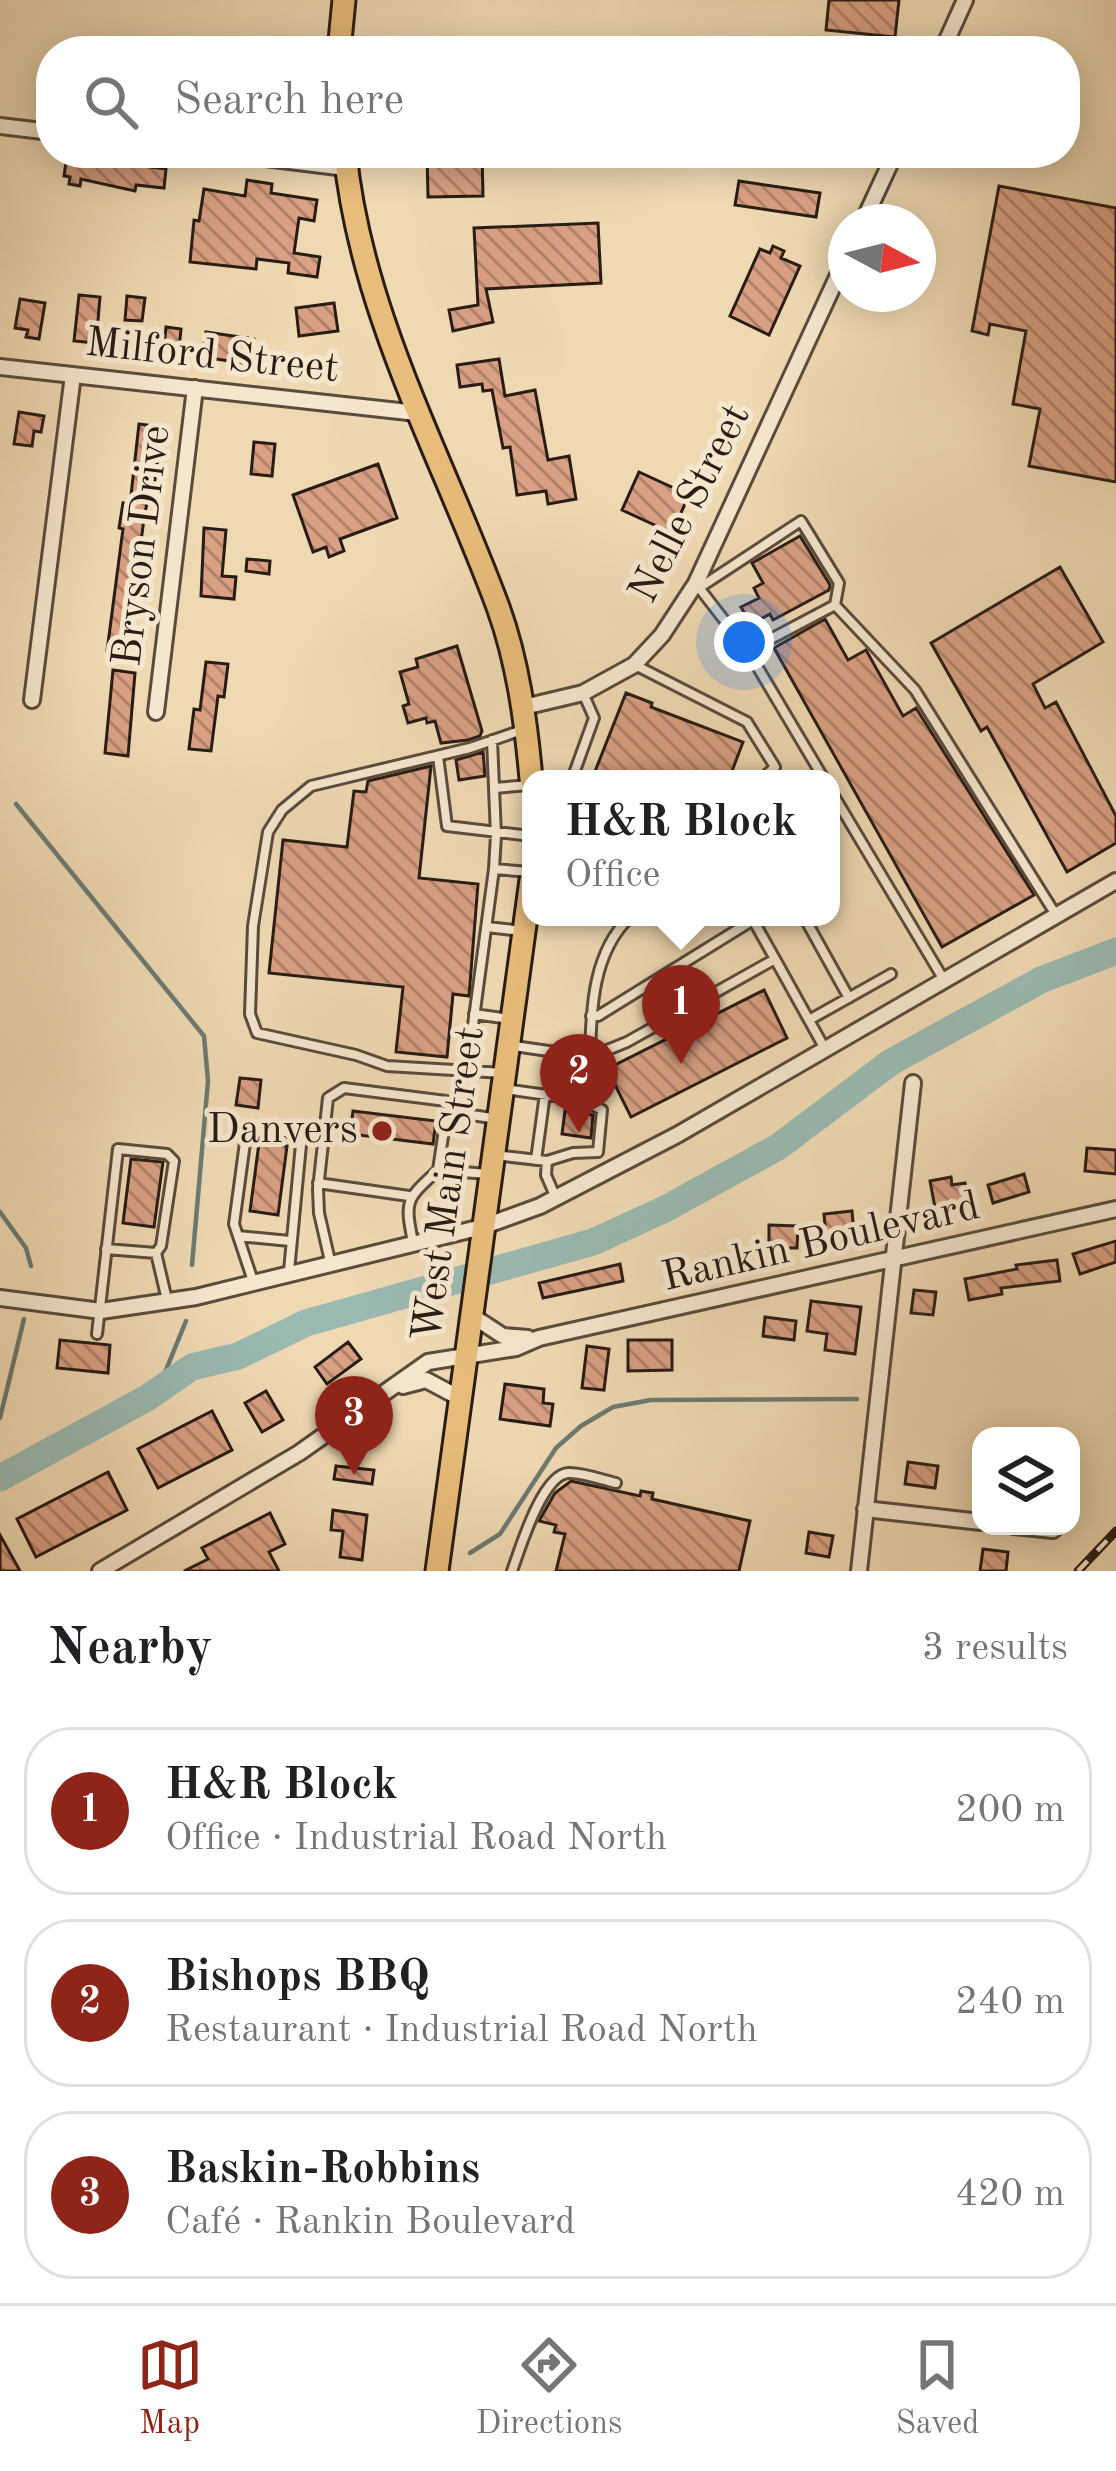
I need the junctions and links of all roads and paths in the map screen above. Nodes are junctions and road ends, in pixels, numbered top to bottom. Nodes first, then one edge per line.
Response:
1 (344, 0) edge
2 (965, 0) edge
3 (340, 36) edge
4 (949, 36) edge
5 (0, 126) edge
6 (36, 130) edge
7 (347, 168) edge
8 (888, 168) edge
9 (871, 204) edge
10 (828, 298) edge
11 (0, 367) edge
12 (73, 375) junction
13 (195, 388) junction
14 (417, 413) junction
15 (698, 585) junction
16 (835, 605) junction
17 (748, 651) junction
18 (634, 665) junction
19 (583, 693) junction
20 (32, 700) dead end
21 (156, 712) dead end
22 (525, 718) junction
23 (491, 740) junction
24 (438, 756) junction
25 (530, 770) edge
26 (575, 770) edge
27 (772, 770) edge
28 (819, 770) edge
29 (522, 783) edge
30 (494, 788) junction
31 (840, 806) edge
32 (496, 835) junction
33 (522, 836) edge
34 (494, 869) junction
35 (522, 874) edge
36 (1116, 881) edge
37 (1056, 915) junction
38 (525, 926) edge
39 (623, 926) edge
40 (741, 926) edge
41 (756, 926) edge
42 (808, 926) edge
43 (487, 927) junction
44 (524, 931) junction
45 (775, 958) junction
46 (891, 974) dead end
47 (944, 980) junction
48 (849, 998) junction
49 (474, 1014) junction
50 (591, 1016) junction
51 (512, 1019) junction
52 (809, 1020) junction
53 (508, 1045) junction
54 (825, 1049) junction
55 (590, 1057) junction
56 (467, 1070) junction
57 (503, 1081) junction
58 (913, 1083) dead end
59 (545, 1094) junction
60 (452, 1112) junction
61 (498, 1119) junction
62 (598, 1153) junction
63 (542, 1161) junction
64 (491, 1164) junction
65 (439, 1170) junction
66 (607, 1171) junction
67 (318, 1183) junction
68 (409, 1196) junction
69 (556, 1198) junction
70 (1116, 1209) edge
71 (482, 1227) junction
72 (238, 1236) junction
73 (290, 1241) junction
74 (413, 1242) junction
75 (106, 1249) junction
76 (156, 1253) junction
77 (895, 1258) junction
78 (330, 1262) junction
79 (290, 1271) junction
80 (254, 1281) junction
81 (0, 1298) edge
82 (167, 1301) junction
83 (473, 1305) junction
84 (100, 1311) junction
85 (97, 1334) dead end
86 (539, 1338) junction
87 (466, 1356) junction
88 (392, 1390) junction
89 (460, 1398) junction
90 (616, 1484) dead end
91 (865, 1509) junction
92 (972, 1521) edge
93 (100, 1571) edge
94 (436, 1571) edge
95 (512, 1571) edge
96 (859, 1571) edge

1 - 3 main road
2 - 4 street
5 - 6 street
7 - 14 main road
8 - 9 street
10 - 15 street, Nelle Street
11 - 12 street, Milford Street
12 - 13 street, Milford Street
12 - 20 street
13 - 14 street, Milford Street
13 - 21 street, Bryson Drive
14 - 22 main road
15 - 16 lane
15 - 17 lane
15 - 18 street, Nelle Street
16 - 17 lane
16 - 37 lane
17 - 28 lane
18 - 19 street, Nelle Street
18 - 27 lane
19 - 22 street, Nelle Street
19 - 26 lane
22 - 23 lane
22 - 25 main road
23 - 24 lane
23 - 30 lane
24 - 32 lane
24 - 56 lane
29 - 30 lane
30 - 32 lane
31 - 47 lane
32 - 33 lane
32 - 34 lane
34 - 35 lane
34 - 43 lane
36 - 37 street
37 - 47 street
38 - 44 main road, West Main Street
39 - 50 lane
40 - 50 lane
41 - 45 lane
42 - 48 lane
43 - 44 lane
43 - 49 lane
44 - 51 main road, West Main Street
45 - 52 lane
45 - 55 lane
46 - 48 lane
47 - 54 street
48 - 52 lane
49 - 51 lane
49 - 56 lane
50 - 55 lane
51 - 53 main road, West Main Street
52 - 54 lane
53 - 55 lane
53 - 57 main road, West Main Street
54 - 66 street
56 - 57 lane
57 - 59 lane
57 - 61 main road, West Main Street
58 - 77 street
59 - 62 lane
59 - 63 lane
60 - 61 lane
60 - 65 lane
60 - 67 lane
61 - 64 main road, West Main Street
62 - 63 lane
62 - 66 lane
63 - 64 lane
63 - 69 lane
64 - 65 lane
64 - 71 main road, West Main Street
65 - 68 lane
66 - 69 street
67 - 68 lane
67 - 78 lane
68 - 74 lane
69 - 71 street
70 - 77 street, Rankin Boulevard
71 - 74 street
71 - 83 main road, West Main Street
72 - 73 lane
72 - 73 lane
72 - 80 lane
73 - 79 lane
74 - 78 street
75 - 76 lane
75 - 76 lane
75 - 84 lane
76 - 82 lane
77 - 86 street, Rankin Boulevard
77 - 91 street
78 - 79 street
79 - 80 street
80 - 82 street
81 - 84 street
82 - 84 street
83 - 86 street, Rankin Boulevard
83 - 87 main road, West Main Street
84 - 85 lane
86 - 87 street, Rankin Boulevard
87 - 88 street, Rankin Boulevard
87 - 89 main road, West Main Street
88 - 89 street
88 - 93 street, Rankin Boulevard
89 - 94 main road, West Main Street
90 - 95 lane
91 - 92 street
91 - 96 street

